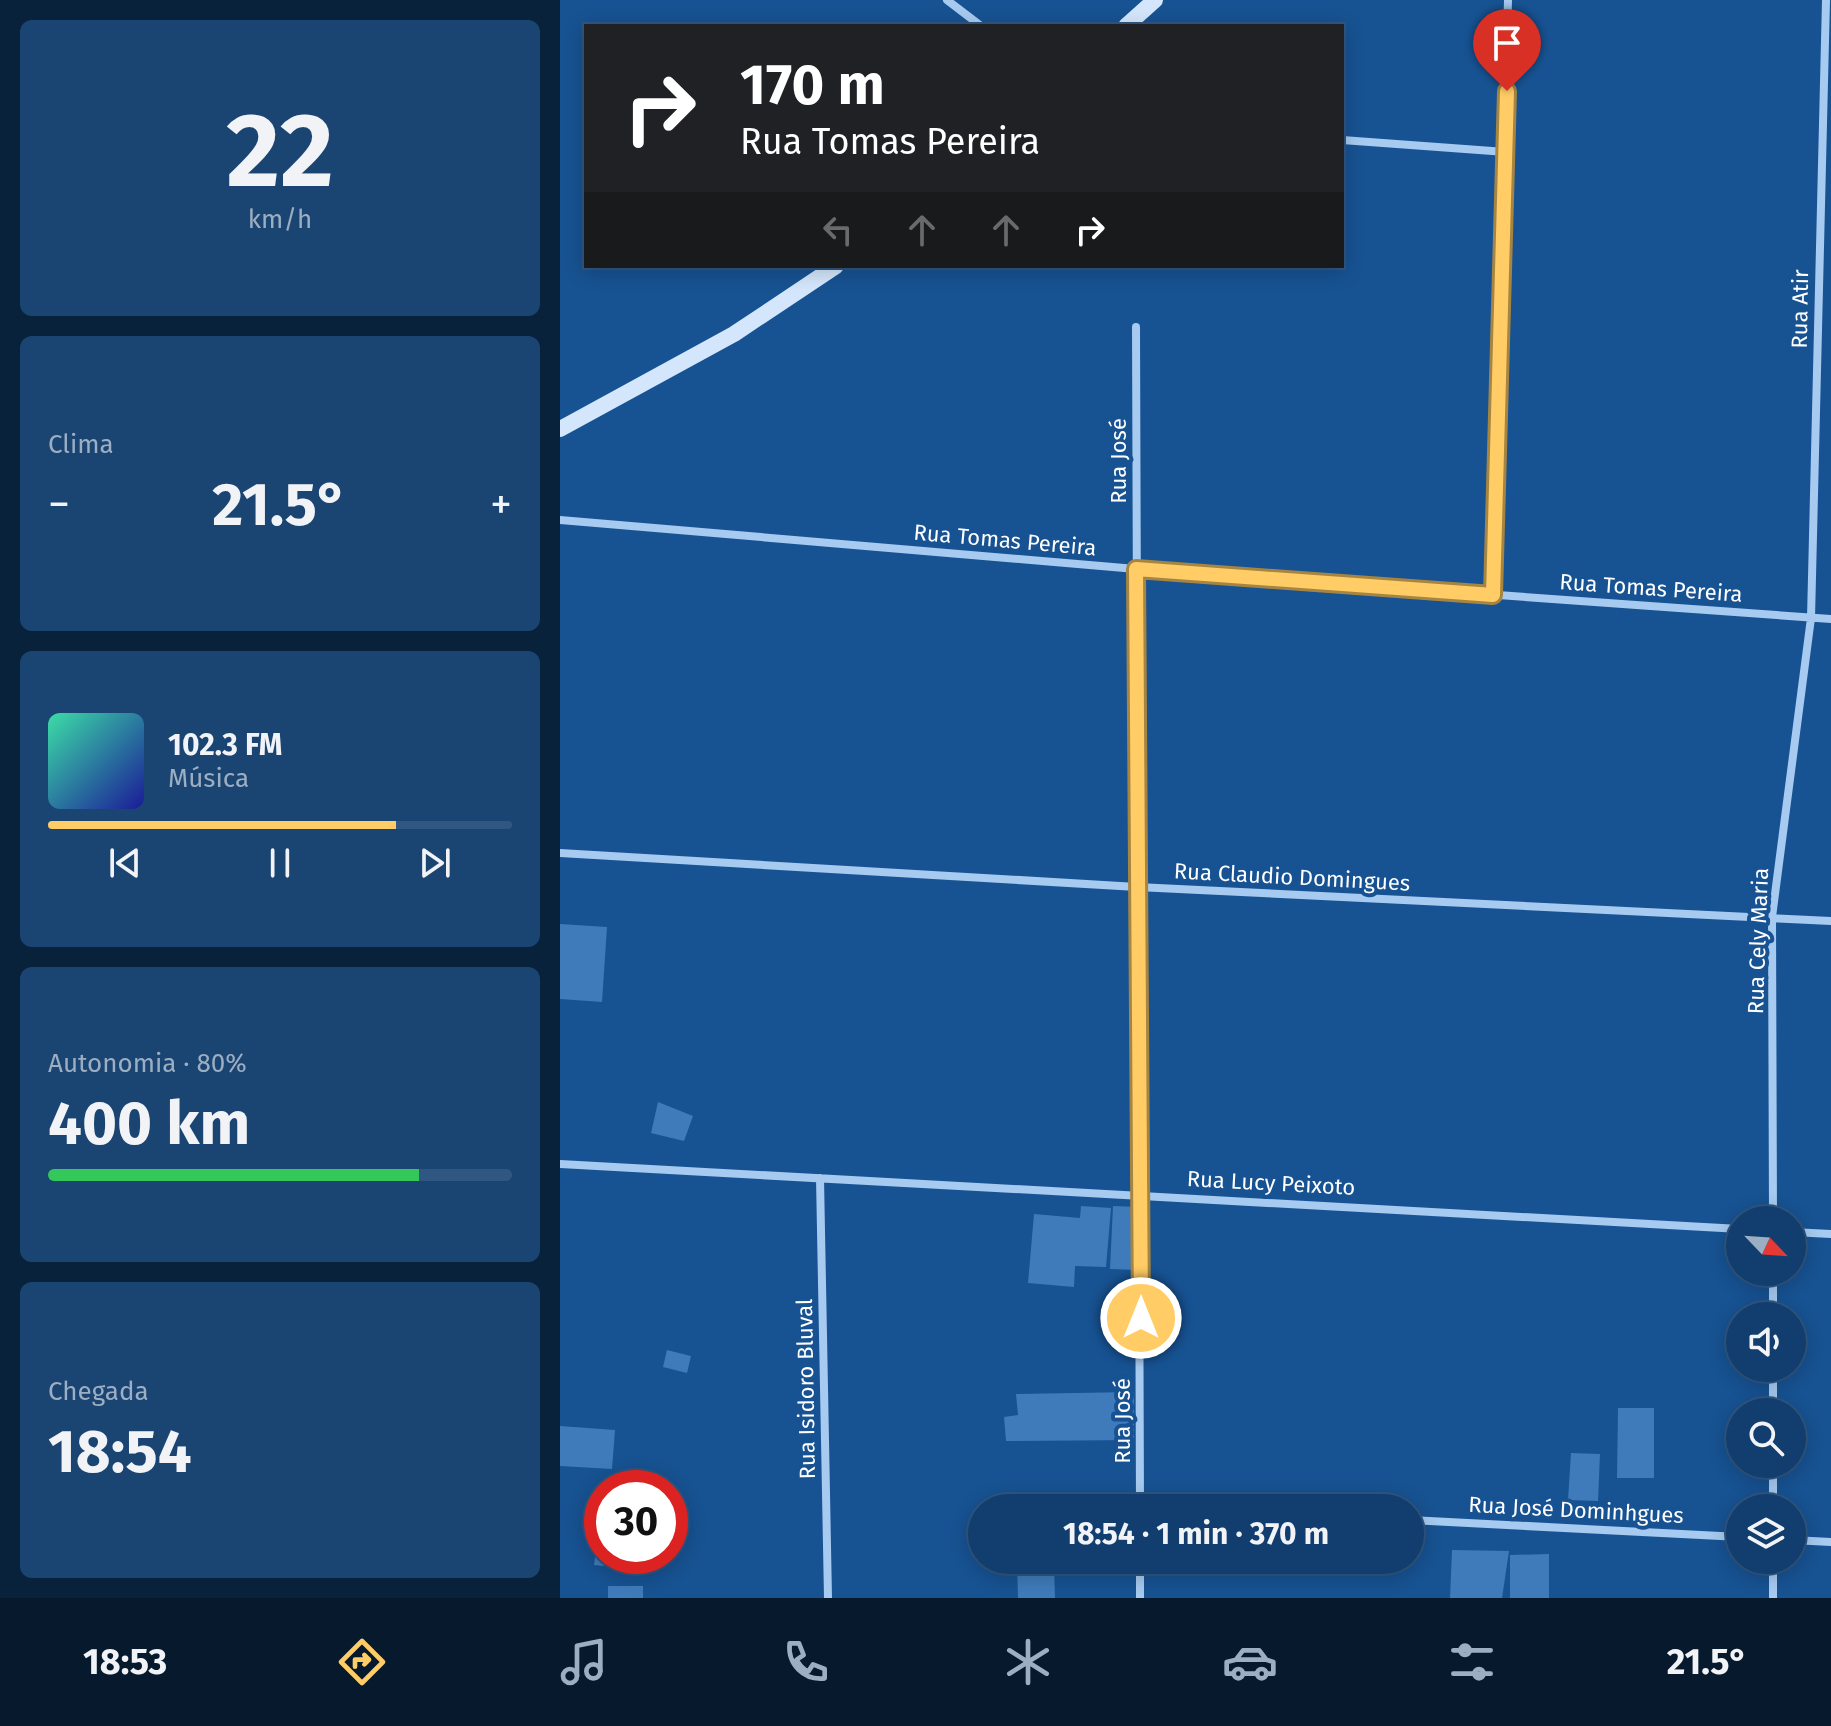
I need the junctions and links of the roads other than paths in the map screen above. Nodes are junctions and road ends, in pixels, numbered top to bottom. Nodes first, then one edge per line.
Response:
1 (947, 0) edge
2 (1155, 0) edge
3 (1508, 0) edge
4 (1826, 0) edge
5 (978, 24) edge
6 (1128, 24) edge
7 (1344, 140) edge
8 (1506, 152) junction
9 (833, 268) edge
10 (1136, 327) dead end
11 (560, 429) edge
12 (560, 520) edge
13 (1136, 569) junction
14 (1493, 595) junction
15 (1811, 618) junction
16 (1831, 619) edge
17 (560, 853) edge
18 (1137, 887) junction
19 (1772, 917) junction
20 (1831, 921) edge
21 (560, 1164) edge
22 (820, 1178) junction
23 (1142, 1193) junction
24 (1773, 1206) edge
25 (1726, 1228) edge
26 (1806, 1233) edge
27 (1831, 1234) edge
28 (1140, 1494) edge
29 (1424, 1521) edge
30 (1726, 1536) edge
31 (1806, 1541) edge
32 (1831, 1542) edge
33 (1140, 1574) edge
34 (1773, 1574) edge
35 (828, 1598) edge
36 (1140, 1598) edge
37 (1773, 1598) edge

1 - 5 street
2 - 6 street
3 - 8 street
4 - 15 street, Rua Atir
7 - 8 street
8 - 14 street
9 - 11 street
10 - 13 street, Rua José
12 - 13 street, Rua Tomas Pereira
13 - 14 street, Rua Tomas Pereira
13 - 18 street, Rua José
14 - 15 street, Rua Tomas Pereira
15 - 16 street, Rua Tomas Pereira
15 - 19 street, Rua Cely Maria
17 - 18 street, Rua Claudio Domingues
18 - 19 street, Rua Claudio Domingues
18 - 23 street, Rua José
19 - 20 street, Rua Claudio Domingues
19 - 24 street, Rua Cely Maria
21 - 22 street, Rua Lucy Peixoto
22 - 23 street, Rua Lucy Peixoto
22 - 35 street, Rua Isidoro Bluval
23 - 25 street, Rua Lucy Peixoto
23 - 28 street, Rua José
26 - 27 street
29 - 30 street, Rua José Dominhgues
31 - 32 street
33 - 36 street
34 - 37 street

